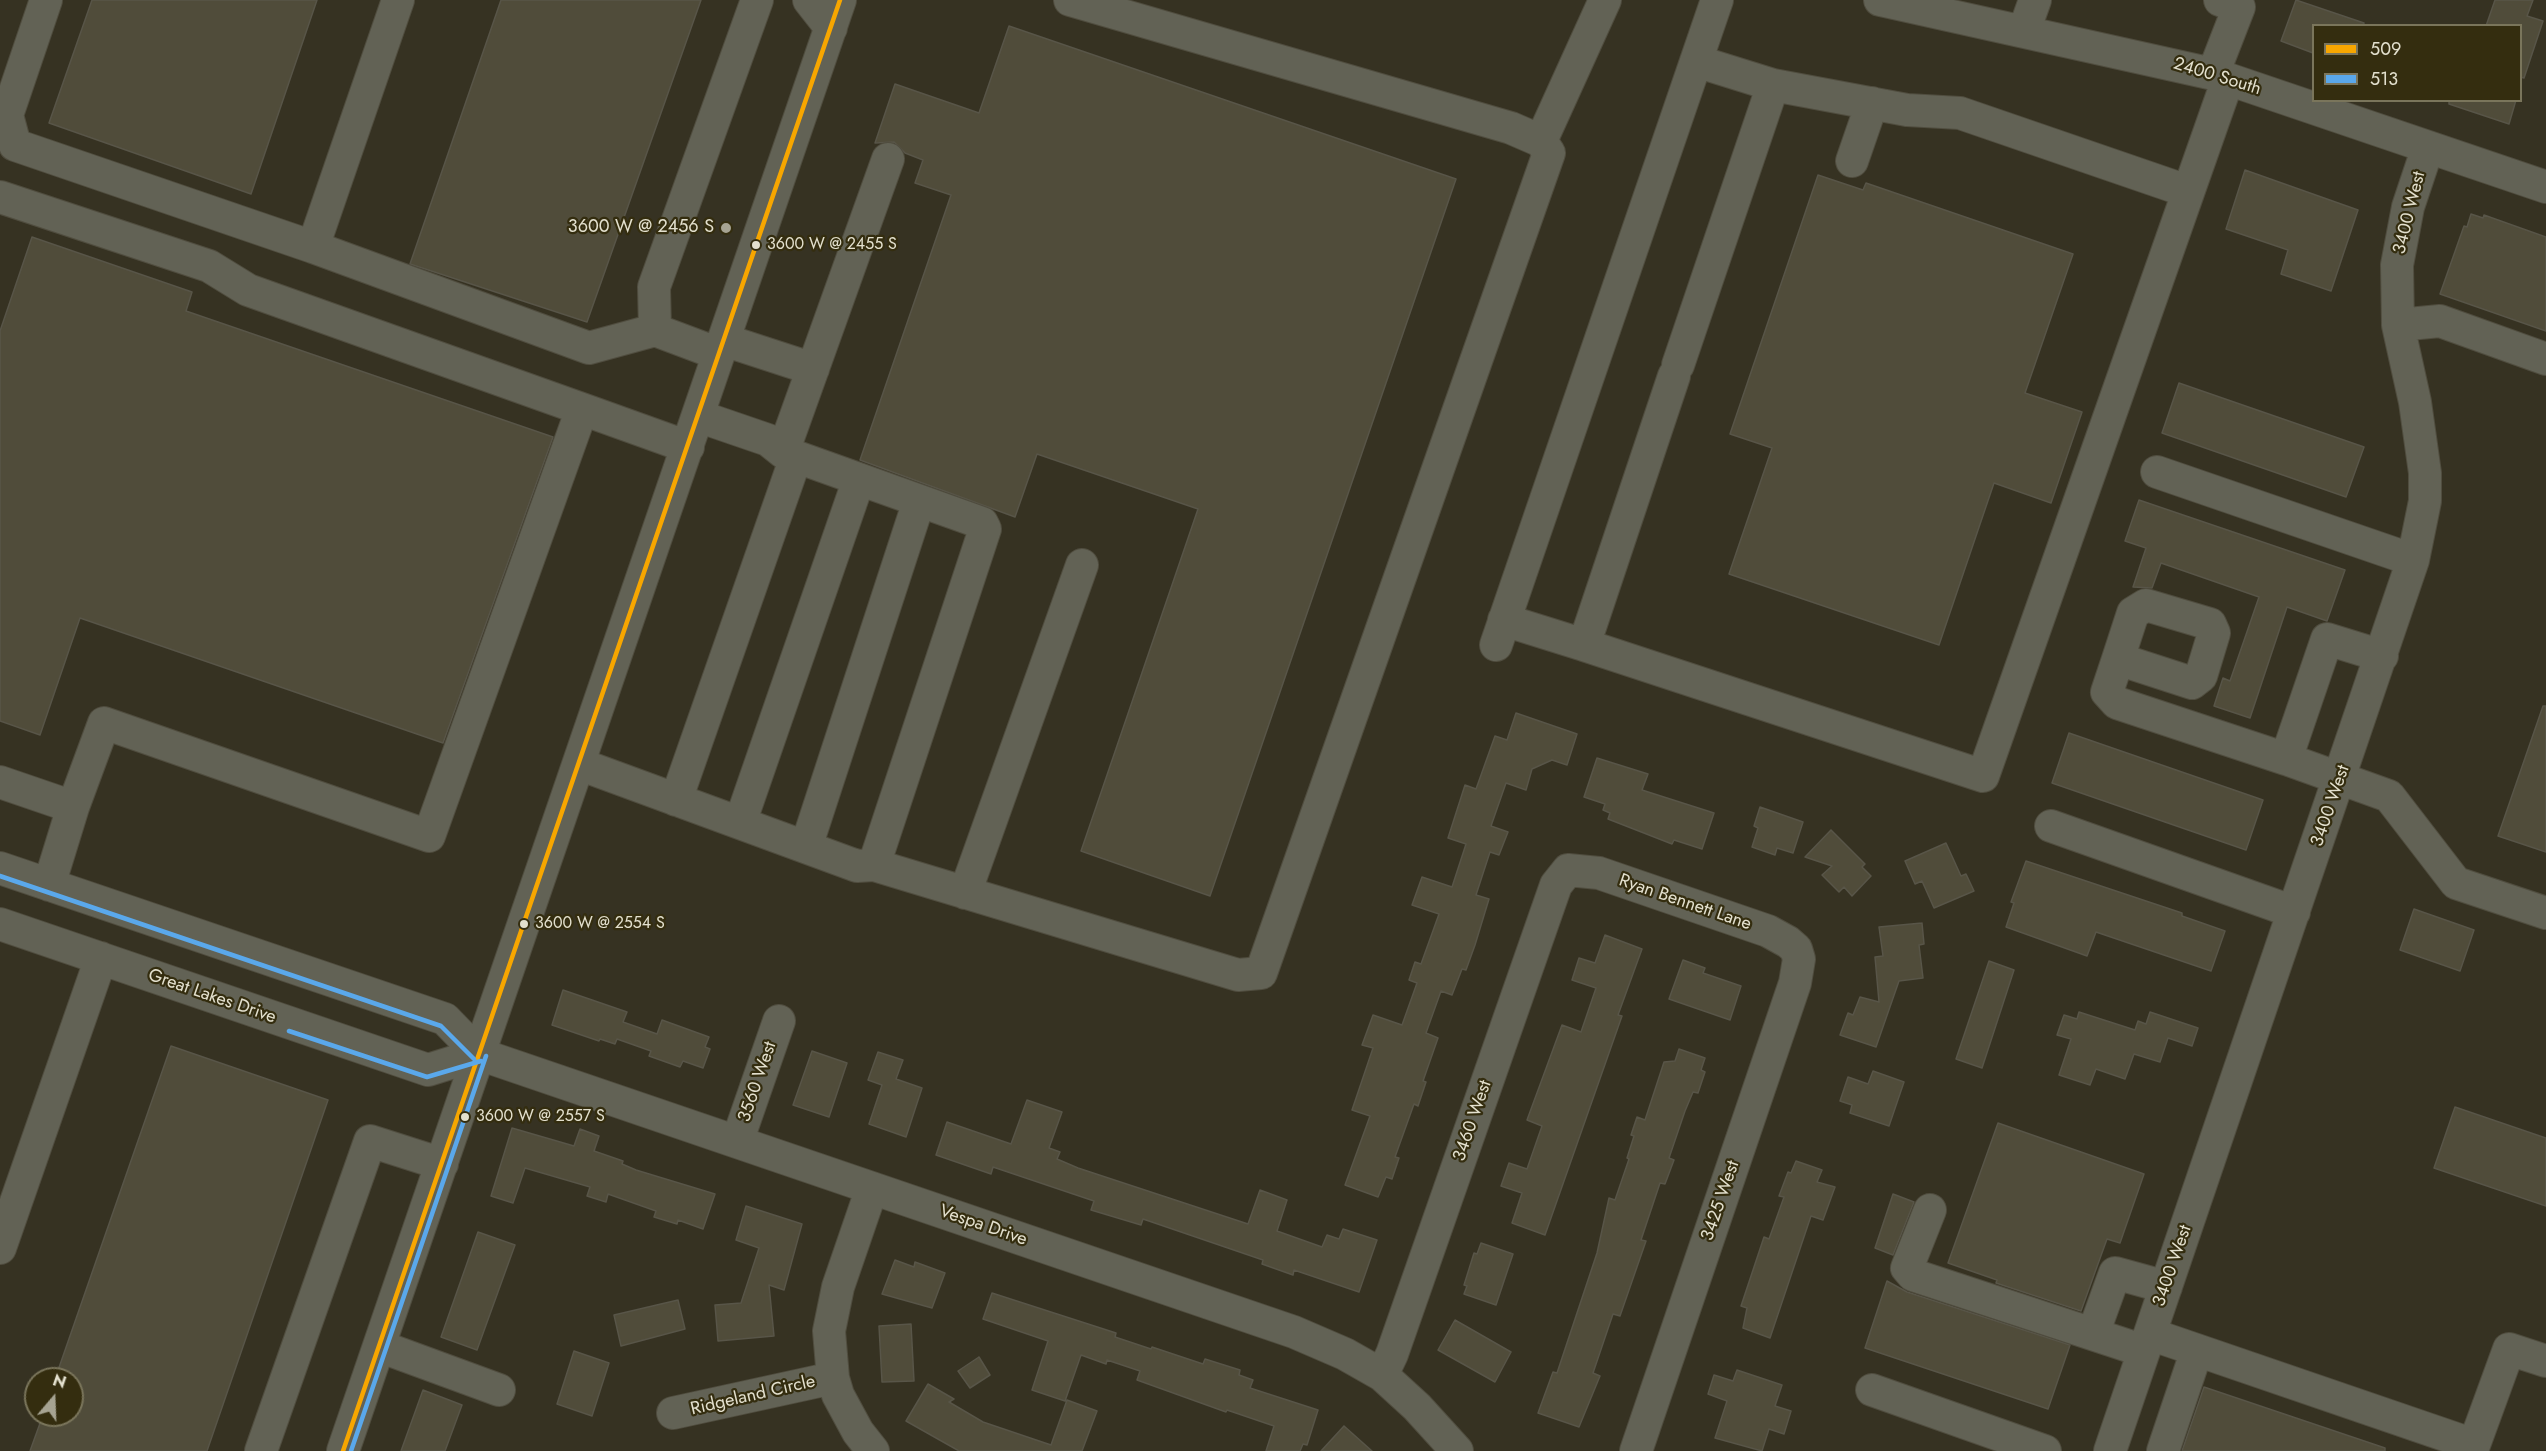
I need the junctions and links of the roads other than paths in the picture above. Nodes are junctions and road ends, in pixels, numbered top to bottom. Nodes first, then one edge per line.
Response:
1 (46, 0) edge
2 (398, 0) edge
3 (757, 0) edge
4 (809, 0) edge
5 (1070, 0) edge
6 (1605, 0) edge
7 (1717, 0) edge
8 (1880, 0) edge
9 (2035, 0) edge
10 (2220, 0) edge
11 (1919, 4) edge
12 (836, 14) edge
13 (2024, 31) junction
14 (1696, 62) junction
15 (2221, 77) junction
16 (1773, 85) junction
17 (1872, 103) junction
18 (1542, 141) junction
19 (2428, 147) junction
20 (888, 159) dead end
21 (1852, 161) dead end
22 (2546, 187) edge
23 (2187, 191) junction
24 (0, 197) edge
25 (313, 247) junction
26 (2398, 325) junction
27 (655, 330) junction
28 (722, 347) junction
29 (2546, 359) edge
30 (813, 369) junction
31 (582, 409) junction
32 (698, 416) junction
33 (687, 447) junction
34 (789, 455) junction
35 (2157, 472) dead end
36 (859, 479) junction
37 (919, 501) junction
38 (2413, 560) junction
39 (1082, 565) dead end
40 (1584, 645) junction
41 (2382, 656) junction
42 (2118, 659) dead end
43 (2286, 759) junction
44 (579, 764) junction
45 (2340, 778) junction
46 (0, 782) edge
47 (676, 800) junction
48 (73, 807) junction
49 (740, 823) junction
50 (2051, 826) dead end
51 (806, 847) junction
52 (874, 865) junction
53 (0, 868) edge
54 (1568, 870) joint
55 (49, 885) junction
56 (965, 893) junction
57 (2294, 912) junction
58 (2546, 913) edge
59 (0, 924) edge
60 (1796, 949) joint
61 (101, 958) junction
62 (779, 1021) dead end
63 (479, 1054) junction
64 (736, 1142) junction
65 (442, 1164) junction
66 (872, 1188) junction
67 (1930, 1210) dead end
68 (0, 1248) edge
69 (2166, 1287) junction
70 (2093, 1334) junction
71 (2147, 1342) junction
72 (379, 1346) junction
73 (2197, 1350) junction
74 (2546, 1361) edge
75 (1382, 1375) junction
76 (833, 1378) junction
77 (499, 1390) dead end
78 (1872, 1390) dead end
79 (673, 1413) dead end
80 (2482, 1448) edge
81 (261, 1451) edge
82 (344, 1451) edge
83 (873, 1451) edge
84 (1457, 1451) edge
85 (1636, 1451) edge
86 (2045, 1451) edge
87 (2110, 1451) edge
88 (2163, 1451) edge

1 - 25 street
2 - 25 street
3 - 27 street
4 - 12 street
5 - 18 street
6 - 18 street
7 - 14 street
8 - 11 street, 2400 South
9 - 13 street
10 - 15 street
11 - 13 street, 2400 South
12 - 28 street
13 - 15 street, 2400 South
14 - 16 street
14 - 40 street
15 - 19 street, 2400 South
15 - 23 street
16 - 17 street
16 - 40 street
17 - 21 street
17 - 23 street
18 - 56 street
19 - 22 street, 2400 South
19 - 26 street, 3400 West
20 - 30 street
23 - 40 street
24 - 31 street
25 - 27 street
26 - 29 street
26 - 38 street, 3400 West
27 - 28 street
28 - 30 street
28 - 32 street
30 - 34 street
31 - 33 street
31 - 48 street
32 - 33 street
32 - 34 street
33 - 44 street
34 - 36 street
34 - 47 street
35 - 38 street
36 - 37 street
36 - 49 street
37 - 51 street
37 - 52 street
38 - 41 street, 3400 West
39 - 56 street
41 - 43 street
41 - 45 street, 3400 West
42 - 43 street
43 - 45 street
44 - 47 street
44 - 63 street
45 - 57 street, 3400 West
45 - 58 street
46 - 48 street
47 - 49 street
48 - 55 street
49 - 51 street
50 - 57 street
51 - 52 street
52 - 56 street
53 - 55 street
54 - 60 street, Ryan Bennett Lane
54 - 75 street, 3460 West
55 - 63 street
57 - 69 street, 3400 West
59 - 61 street, Great Lakes Drive
60 - 85 street, 3425 West
61 - 63 street, Great Lakes Drive
61 - 68 street
62 - 64 street, 3560 West
63 - 64 street, Vespa Drive
63 - 65 street
64 - 66 street, Vespa Drive
65 - 72 street
65 - 81 street
66 - 75 street, Vespa Drive
66 - 76 street
67 - 70 street
69 - 70 street
69 - 71 street, 3400 West
70 - 71 street
71 - 73 street
71 - 87 street, 3400 West
72 - 77 street
72 - 82 street
73 - 80 street
73 - 88 street
74 - 80 street
75 - 84 street, Vespa Drive
76 - 79 street, Ridgeland Circle
76 - 83 street
78 - 86 street

